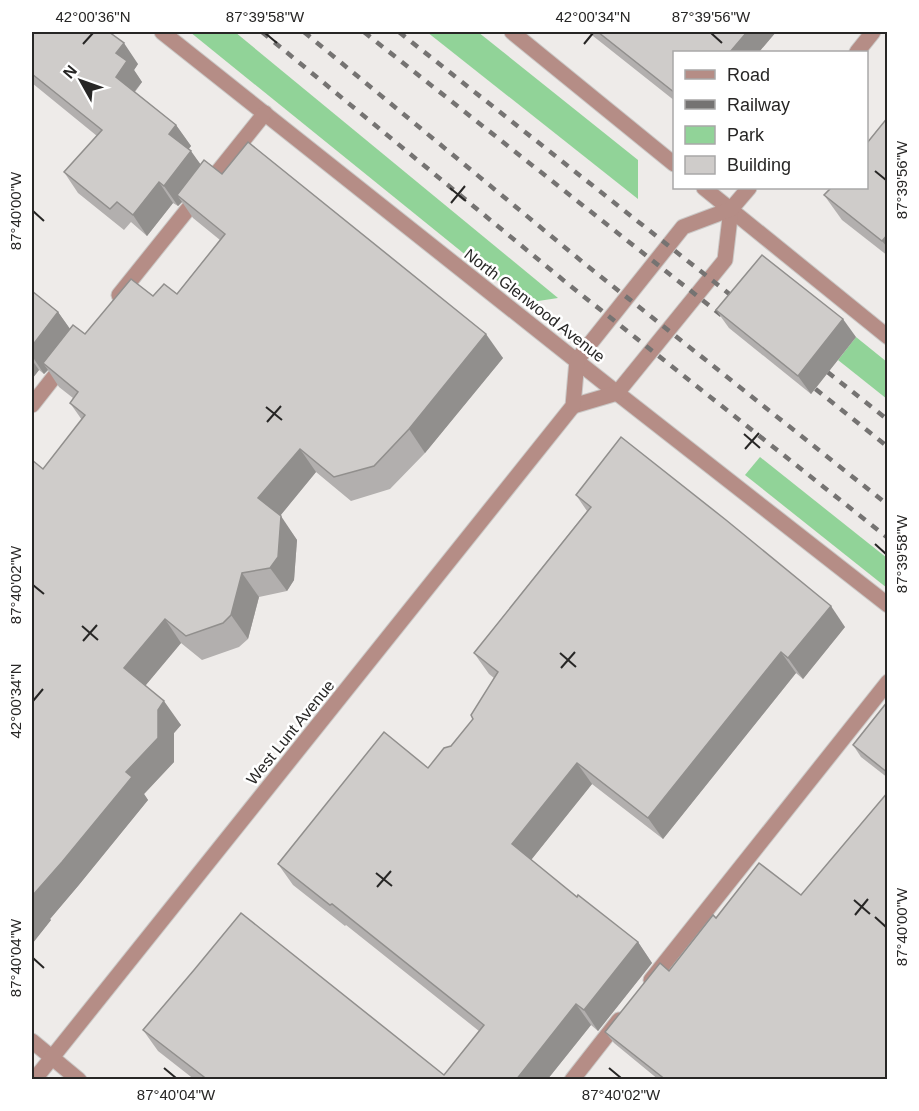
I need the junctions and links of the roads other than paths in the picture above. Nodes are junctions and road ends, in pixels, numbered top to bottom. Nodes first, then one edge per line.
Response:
1 (162, 32) edge
2 (512, 32) edge
3 (873, 32) edge
4 (858, 51) edge
5 (265, 113) junction
6 (673, 162) edge
7 (705, 189) edge
8 (748, 189) edge
9 (731, 209) junction
10 (114, 302) edge
11 (888, 337) edge
12 (76, 349) edge
13 (576, 360) junction
14 (617, 393) junction
15 (32, 405) edge
16 (573, 406) junction
17 (888, 605) edge
18 (888, 682) edge
19 (645, 987) edge
20 (631, 1005) edge
21 (32, 1041) edge
22 (52, 1057) junction
23 (34, 1080) edge
24 (79, 1080) edge
25 (572, 1080) edge

1 - 5 street, North Glenwood Avenue
2 - 6 street
3 - 4 street
5 - 10 street
5 - 13 street, North Glenwood Avenue
7 - 9 street
8 - 9 street
9 - 11 street
9 - 13 street
9 - 14 street
12 - 15 street
13 - 14 street, North Glenwood Avenue
13 - 16 street
14 - 16 street
14 - 17 street, North Glenwood Avenue
16 - 22 street, West Lunt Avenue
18 - 19 street
20 - 25 street
21 - 22 street
22 - 23 street, West Lunt Avenue
22 - 24 street

